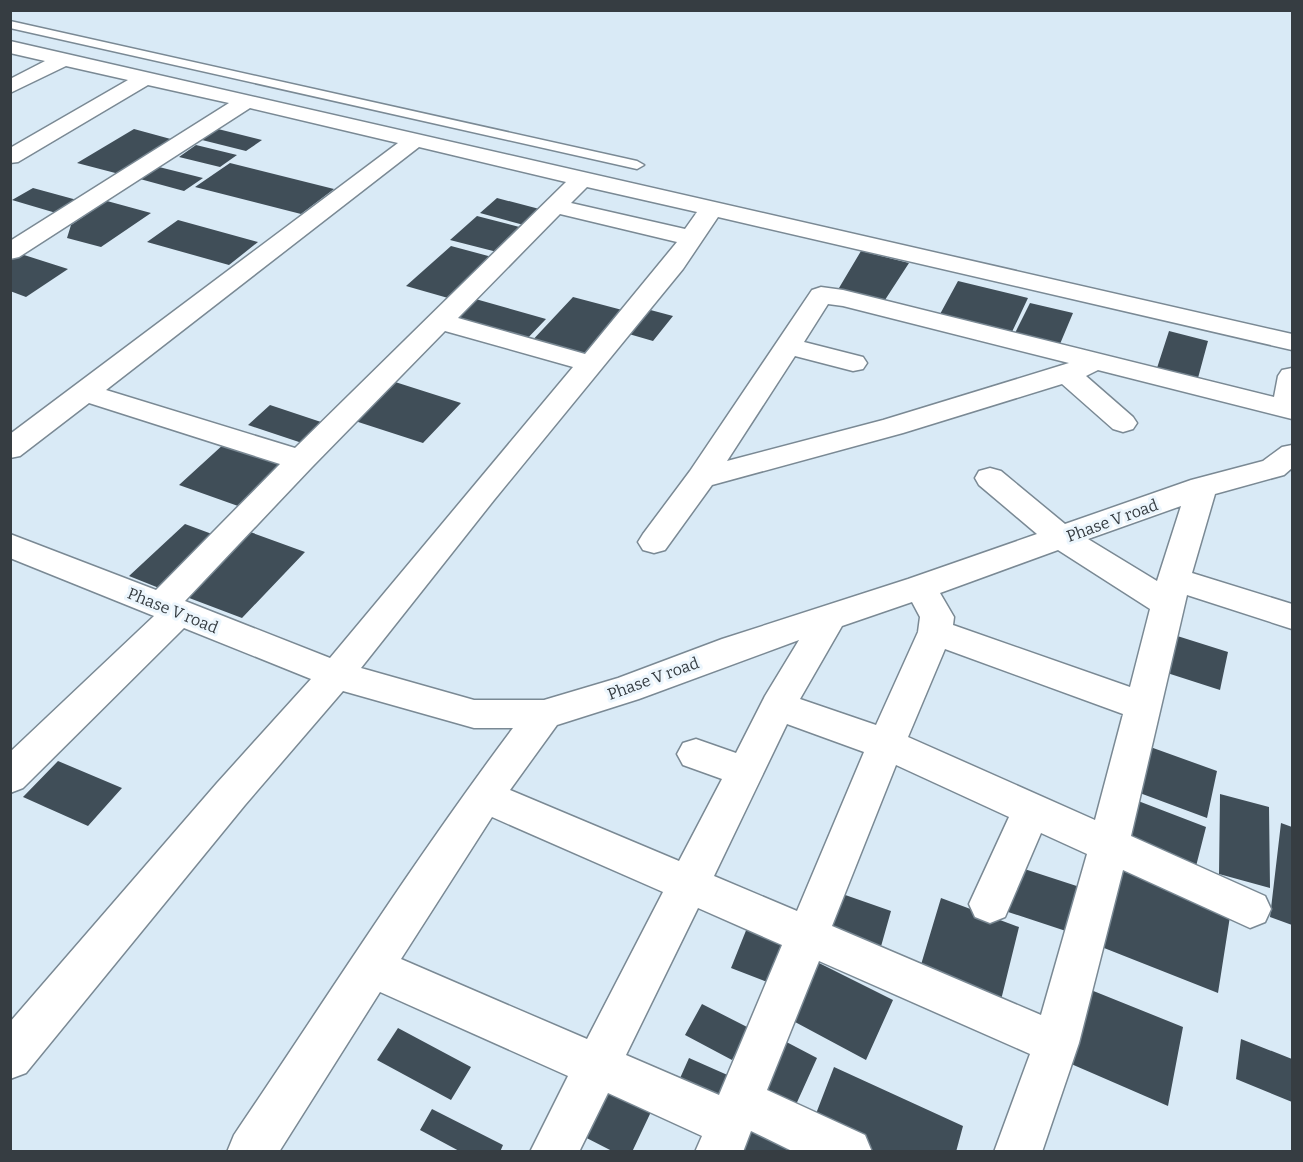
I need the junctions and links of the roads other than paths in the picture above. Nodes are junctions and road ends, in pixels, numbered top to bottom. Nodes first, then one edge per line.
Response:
1 (10, 24) edge
2 (10, 47) edge
3 (64, 59) junction
4 (147, 77) junction
5 (10, 87) edge
6 (247, 101) junction
7 (416, 139) junction
8 (10, 157) edge
9 (638, 165) dead end
10 (583, 178) junction
11 (554, 206) junction
12 (712, 208) junction
13 (691, 238) junction
14 (10, 252) edge
15 (440, 321) junction
16 (1293, 342) edge
17 (788, 346) junction
18 (1097, 360) junction
19 (853, 363) dead end
20 (591, 364) junction
21 (1067, 374) junction
22 (1293, 376) edge
23 (84, 392) junction
24 (1289, 409) edge
25 (1123, 423) dead end
26 (10, 449) edge
27 (301, 460) junction
28 (1286, 465) edge
29 (701, 478) junction
30 (990, 478) dead end
31 (1202, 487) junction
32 (1062, 538) junction
33 (654, 542) dead end
34 (10, 545) edge
35 (920, 587) junction
36 (1171, 592) junction
37 (171, 609) junction
38 (830, 616) junction
39 (1293, 617) edge
40 (935, 632) junction
41 (336, 675) junction
42 (778, 706) junction
43 (1142, 706) junction
44 (544, 714) junction
45 (886, 744) junction
46 (696, 754) dead end
47 (745, 772) junction
48 (10, 777) edge
49 (484, 796) junction
50 (1031, 811) junction
51 (1109, 845) junction
52 (688, 884) junction
53 (990, 904) dead end
54 (1250, 909) dead end
55 (808, 936) junction
56 (372, 967) junction
57 (1056, 1043) junction
58 (10, 1057) edge
59 (597, 1065) junction
60 (730, 1126) edge
61 (251, 1152) edge
62 (554, 1152) edge
63 (848, 1152) edge
64 (1017, 1152) edge

1 - 9 lane
2 - 3 street
3 - 4 street
3 - 5 street
4 - 6 street
4 - 8 street
6 - 7 street
6 - 14 street
7 - 10 street
7 - 23 street
10 - 11 street
10 - 12 street
11 - 13 street
11 - 15 street
12 - 13 street
12 - 16 street
13 - 20 street
15 - 20 street
15 - 27 street
17 - 18 street
17 - 19 street
17 - 29 street
18 - 21 street
18 - 24 street
20 - 41 street
21 - 25 street
21 - 29 street
22 - 24 street
23 - 26 street
23 - 27 street
27 - 37 street
28 - 31 street, Phase V road
29 - 33 street
30 - 32 street
31 - 32 street, Phase V road
31 - 36 street
32 - 35 street, Phase V road
32 - 36 street
34 - 37 street, Phase V road
35 - 38 street, Phase V road
35 - 40 street
36 - 39 street
36 - 43 street
37 - 41 street, Phase V road
37 - 48 street
38 - 42 street
38 - 44 street, Phase V road
40 - 43 street
40 - 45 street
41 - 44 street, Phase V road
41 - 58 street
42 - 45 street
42 - 47 street
43 - 51 street
44 - 49 street
45 - 50 street
45 - 55 street
46 - 47 street
47 - 52 street
49 - 52 street
49 - 56 street
50 - 51 street
50 - 53 street
51 - 54 street
51 - 57 street
52 - 55 street
52 - 59 street
55 - 57 street
55 - 60 street
56 - 59 street
56 - 61 street
57 - 64 street
59 - 60 street
59 - 62 street
60 - 63 street

